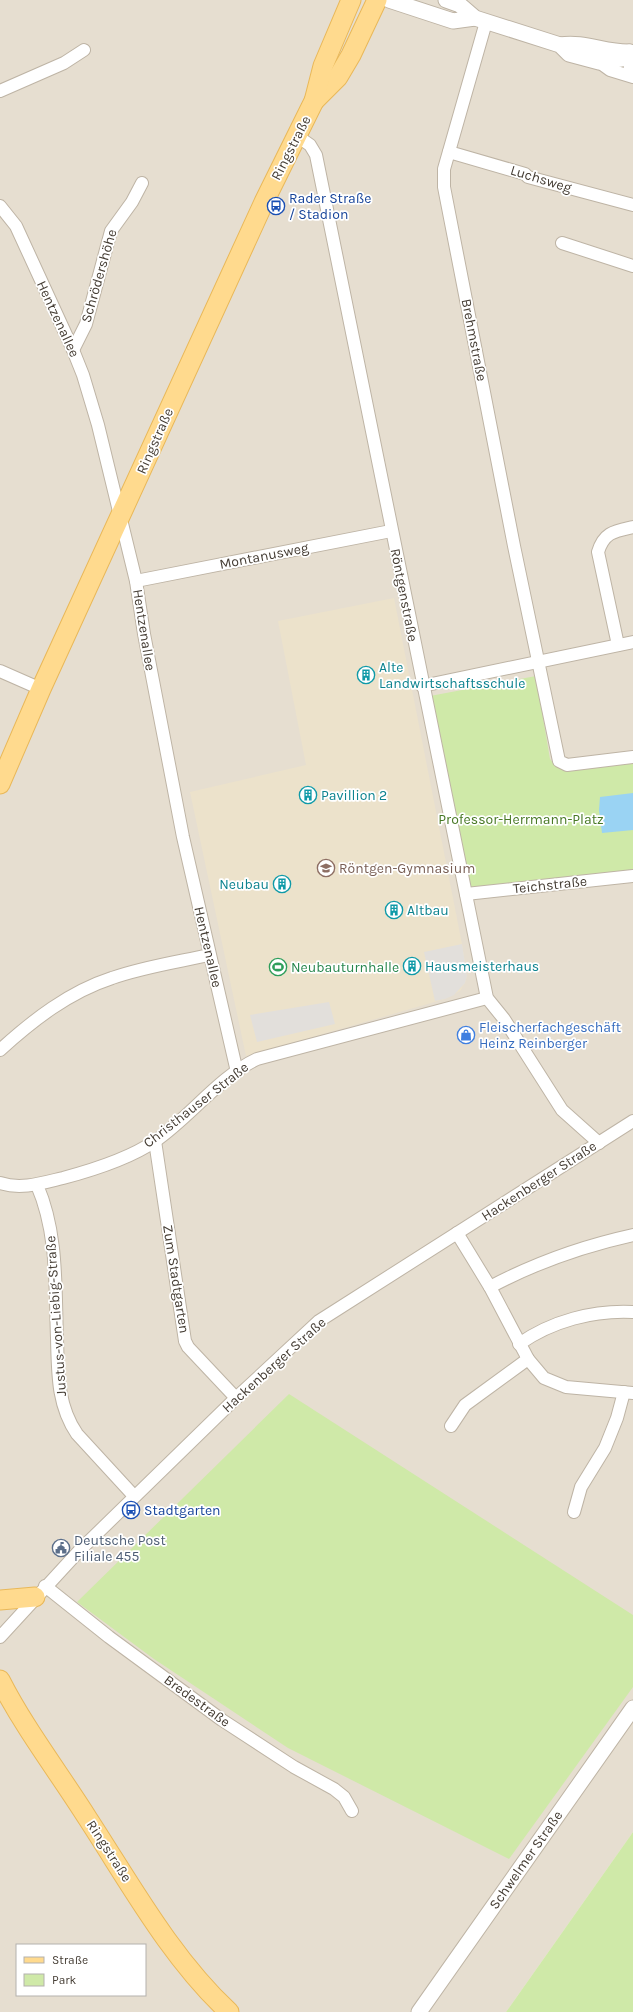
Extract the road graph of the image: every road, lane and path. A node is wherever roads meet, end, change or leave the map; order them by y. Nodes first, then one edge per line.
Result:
1 (351, 0) edge
2 (377, 0) edge
3 (389, 0) edge
4 (446, 0) edge
5 (480, 20) junction
6 (560, 45) junction
7 (84, 50) dead end
8 (631, 52) edge
9 (599, 62) junction
10 (633, 76) edge
11 (0, 91) edge
12 (314, 101) junction
13 (297, 136) junction
14 (449, 152) junction
15 (142, 183) dead end
16 (633, 205) edge
17 (0, 206) edge
18 (562, 243) dead end
19 (633, 266) edge
20 (73, 350) junction
21 (121, 518) junction
22 (633, 527) edge
23 (391, 531) junction
24 (136, 581) junction
25 (633, 642) edge
26 (618, 645) junction
27 (538, 661) junction
28 (0, 671) edge
29 (422, 686) junction
30 (41, 689) junction
31 (633, 757) edge
32 (0, 784) edge
33 (633, 876) edge
34 (466, 894) junction
35 (210, 955) junction
36 (487, 998) junction
37 (0, 1050) edge
38 (237, 1072) junction
39 (633, 1121) edge
40 (155, 1141) junction
41 (599, 1143) junction
42 (0, 1183) edge
43 (37, 1185) junction
44 (458, 1233) junction
45 (633, 1235) edge
46 (490, 1287) junction
47 (633, 1312) edge
48 (519, 1344) junction
49 (528, 1359) junction
50 (629, 1393) edge
51 (236, 1398) junction
52 (452, 1426) dead end
53 (134, 1496) junction
54 (574, 1512) dead end
55 (40, 1592) junction
56 (0, 1600) edge
57 (0, 1637) edge
58 (0, 1680) edge
59 (633, 1708) edge
60 (0, 1710) edge
61 (27, 1728) junction
62 (352, 1810) dead end
63 (229, 2012) edge
64 (419, 2012) edge

1 - 12 main road, Ringstraße
2 - 12 main road, Ringstraße
3 - 5 street
4 - 5 street
5 - 6 street
5 - 14 street, Brehmstraße
6 - 8 street
6 - 9 street
7 - 11 street
8 - 9 street
8 - 10 street
9 - 10 street
12 - 13 main road, Ringstraße
13 - 21 main road, Ringstraße
13 - 23 street, Röntgenstraße
14 - 16 street, Luchsweg
14 - 27 street, Brehmstraße
15 - 20 street, Schrödershöhe
17 - 20 street, Hentzenallee
18 - 19 street
20 - 21 street, Hentzenallee
21 - 24 street, Hentzenallee
21 - 30 main road, Ringstraße
22 - 26 street
23 - 24 street, Montanusweg
23 - 29 street, Röntgenstraße
24 - 35 street, Hentzenallee
25 - 26 street
26 - 27 street
27 - 29 street
27 - 31 street, Brehmstraße
28 - 30 street
29 - 34 street, Röntgenstraße
30 - 32 main road, Ringstraße
33 - 34 street, Teichstraße
34 - 36 street, Röntgenstraße
35 - 37 street
35 - 38 street, Hentzenallee
36 - 38 street, Christhauser Straße
36 - 41 street, Röntgenstraße
38 - 40 street, Christhauser Straße
39 - 41 street, Hackenberger Straße
40 - 43 street, Christhauser Straße
40 - 51 street, Zum Stadtgarten
41 - 44 street, Hackenberger Straße
42 - 43 street, Christhauser Straße
43 - 53 street, Justus-von-Liebig-Straße
44 - 46 street
44 - 51 street, Hackenberger Straße
45 - 46 street
46 - 48 street
47 - 48 street
48 - 49 street
49 - 50 street
49 - 52 street
50 - 54 street
51 - 53 street, Hackenberger Straße
53 - 55 street, Hackenberger Straße
55 - 56 main road
55 - 57 street, Hackenberger Straße
55 - 62 street, Bredestraße
58 - 61 main road, Ringstraße
59 - 64 street, Schwelmer Straße
60 - 61 main road
61 - 63 main road, Ringstraße

